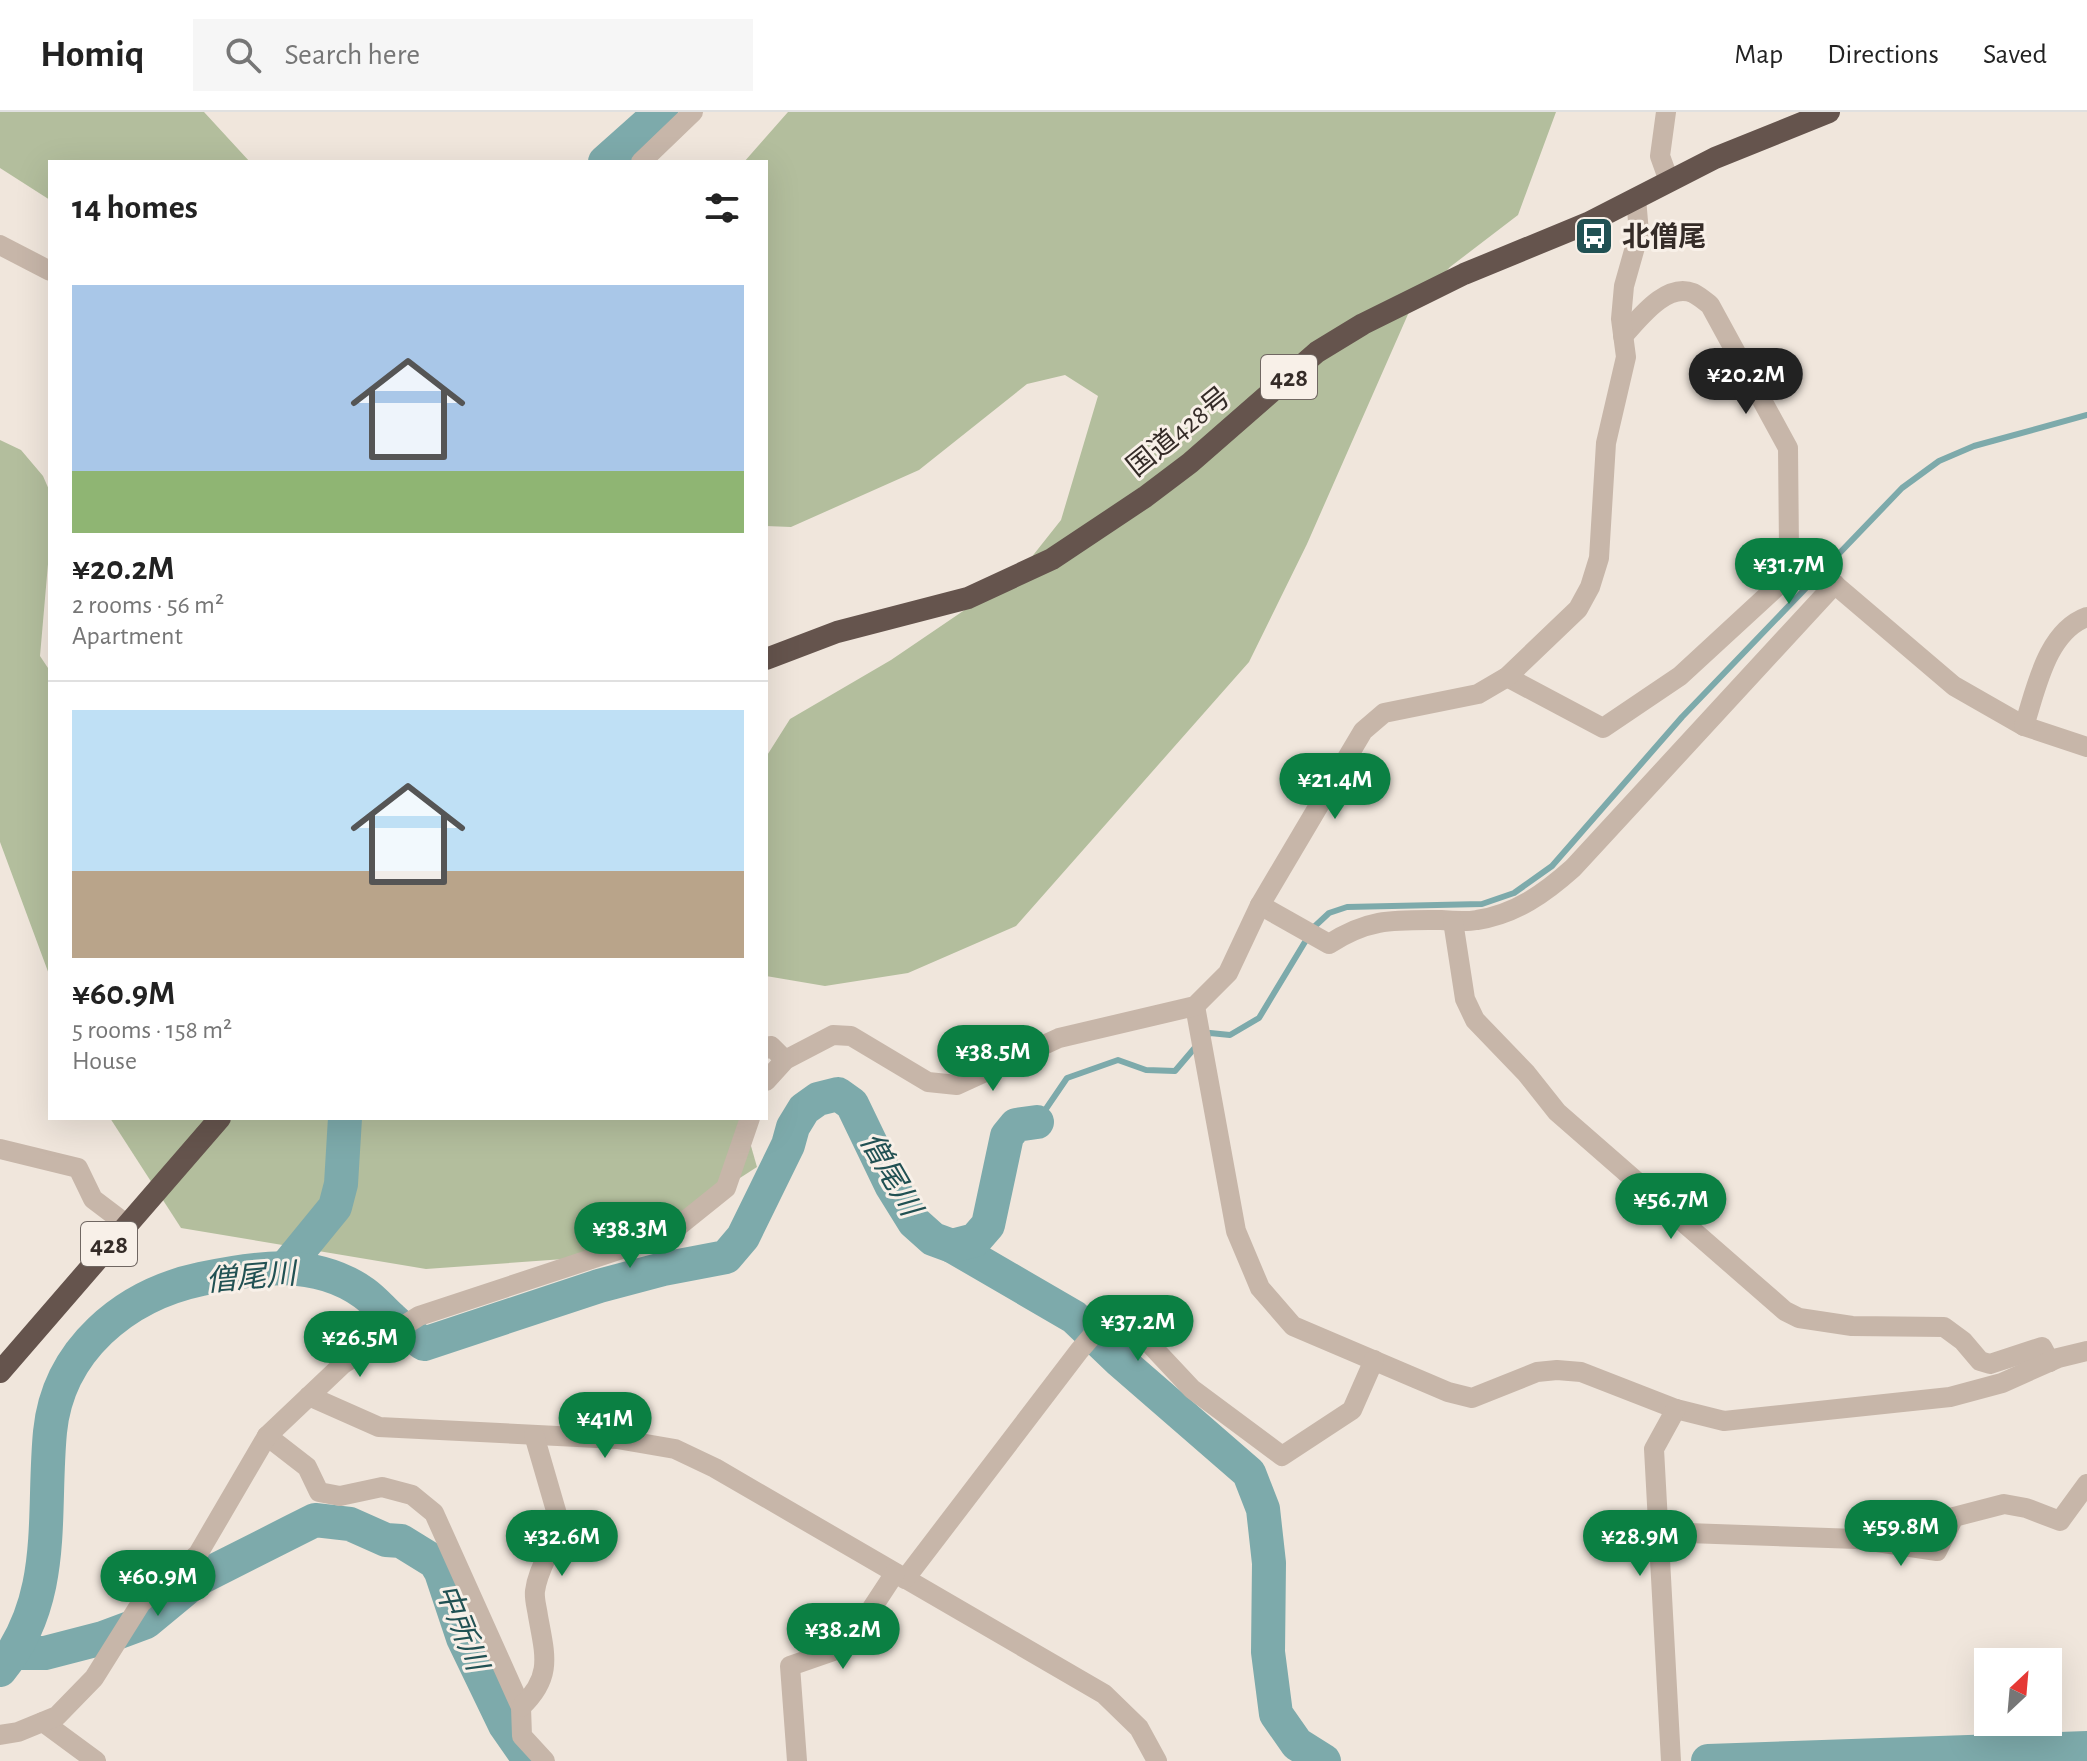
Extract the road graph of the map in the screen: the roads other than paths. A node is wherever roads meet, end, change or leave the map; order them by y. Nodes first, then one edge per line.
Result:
1 (693, 112) edge
2 (1666, 112) edge
3 (1829, 112) edge
4 (643, 160) edge
5 (1669, 181) junction
6 (1636, 198) junction
7 (0, 245) edge
8 (48, 270) edge
9 (1623, 336) junction
10 (1806, 560) junction
11 (1835, 584) junction
12 (2087, 617) edge
13 (768, 658) edge
14 (1507, 677) junction
15 (2024, 726) junction
16 (2087, 747) edge
17 (1260, 905) junction
18 (1453, 921) junction
19 (1195, 1006) junction
20 (768, 1048) edge
21 (785, 1060) junction
22 (768, 1079) edge
23 (218, 1120) edge
24 (749, 1120) edge
25 (0, 1149) edge
26 (126, 1224) junction
27 (2087, 1351) edge
28 (1374, 1360) junction
29 (2050, 1362) junction
30 (0, 1372) edge
31 (309, 1396) junction
32 (1676, 1409) junction
33 (534, 1435) junction
34 (267, 1436) junction
35 (2087, 1484) edge
36 (1659, 1532) junction
37 (900, 1576) junction
38 (521, 1707) junction
39 (43, 1722) junction
40 (0, 1735) edge
41 (96, 1761) edge
42 (545, 1761) edge
43 (797, 1761) edge
44 (1157, 1761) edge
45 (1671, 1761) edge

1 - 4 street
2 - 5 street
3 - 5 highway, 国道428号 / 428
5 - 6 highway, 国道428号 / 428
6 - 9 street
6 - 13 highway, 国道428号 / 428
7 - 8 street
9 - 10 street
9 - 14 street
10 - 11 street
10 - 14 street
11 - 15 street
11 - 18 street
12 - 15 street
14 - 17 street
15 - 16 street
17 - 18 street
17 - 19 street
18 - 29 street
19 - 21 street
19 - 28 street
20 - 21 street
21 - 22 street
23 - 26 highway, 428
24 - 31 street
25 - 26 street
26 - 30 highway, 428
27 - 29 street
28 - 32 street
28 - 37 street
29 - 32 street
31 - 33 street
31 - 34 street
32 - 36 street
33 - 37 street
33 - 38 street
34 - 38 street
34 - 39 street
35 - 36 street
36 - 45 street
37 - 43 street
37 - 44 street
38 - 42 street
39 - 40 street
39 - 41 street

